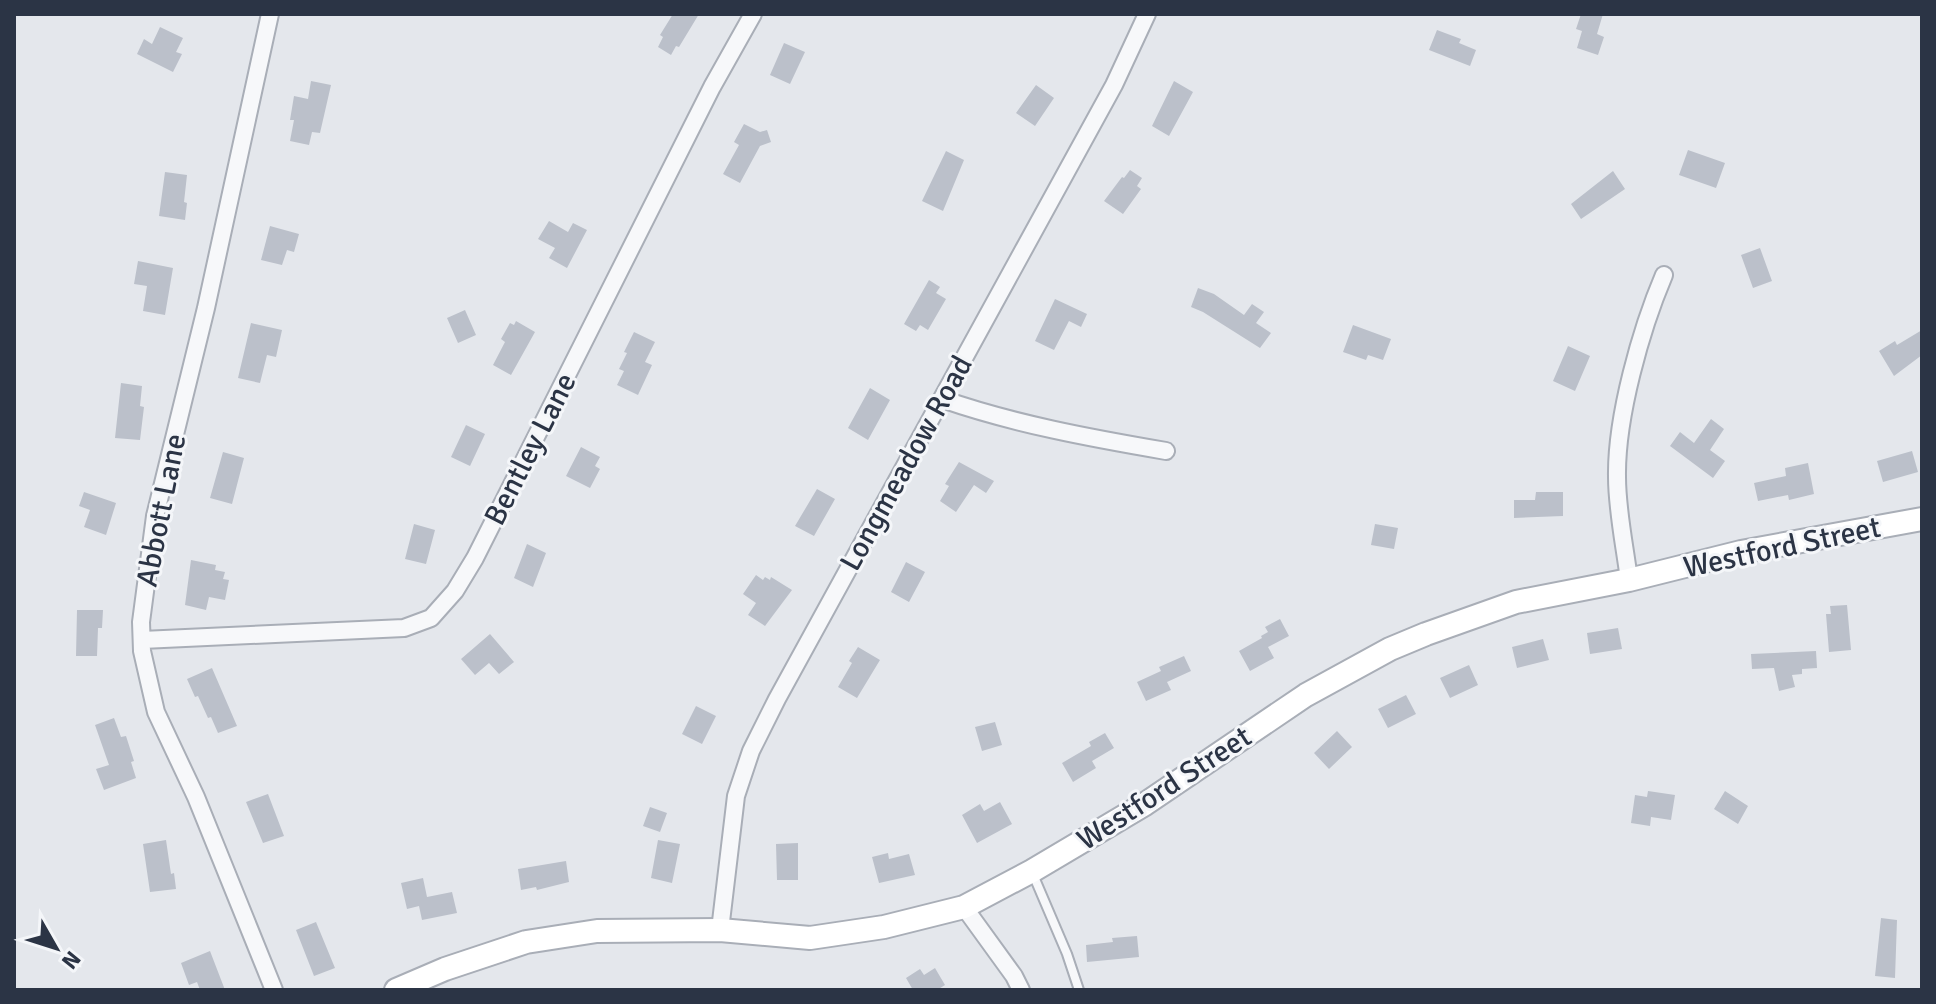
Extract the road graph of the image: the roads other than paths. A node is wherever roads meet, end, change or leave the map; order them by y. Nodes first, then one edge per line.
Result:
1 (270, 14) edge
2 (753, 14) edge
3 (1147, 14) edge
4 (1664, 275) dead end
5 (942, 399) junction
6 (1166, 451) dead end
7 (1922, 519) edge
8 (1629, 580) junction
9 (142, 640) junction
10 (1032, 871) junction
11 (964, 907) junction
12 (720, 930) junction
13 (274, 990) edge
14 (396, 990) edge
15 (1021, 990) edge
16 (1079, 990) edge

1 - 9 street, Abbott Lane
2 - 9 street, Bentley Lane
3 - 5 street, Longmeadow Road
4 - 8 street
5 - 6 street
5 - 12 street, Longmeadow Road
7 - 8 main road, Westford Street
8 - 10 main road, Westford Street
9 - 13 street, Abbott Lane
10 - 11 main road, Westford Street
10 - 16 lane
11 - 12 main road, Westford Street
11 - 15 street
12 - 14 main road, Westford Street

